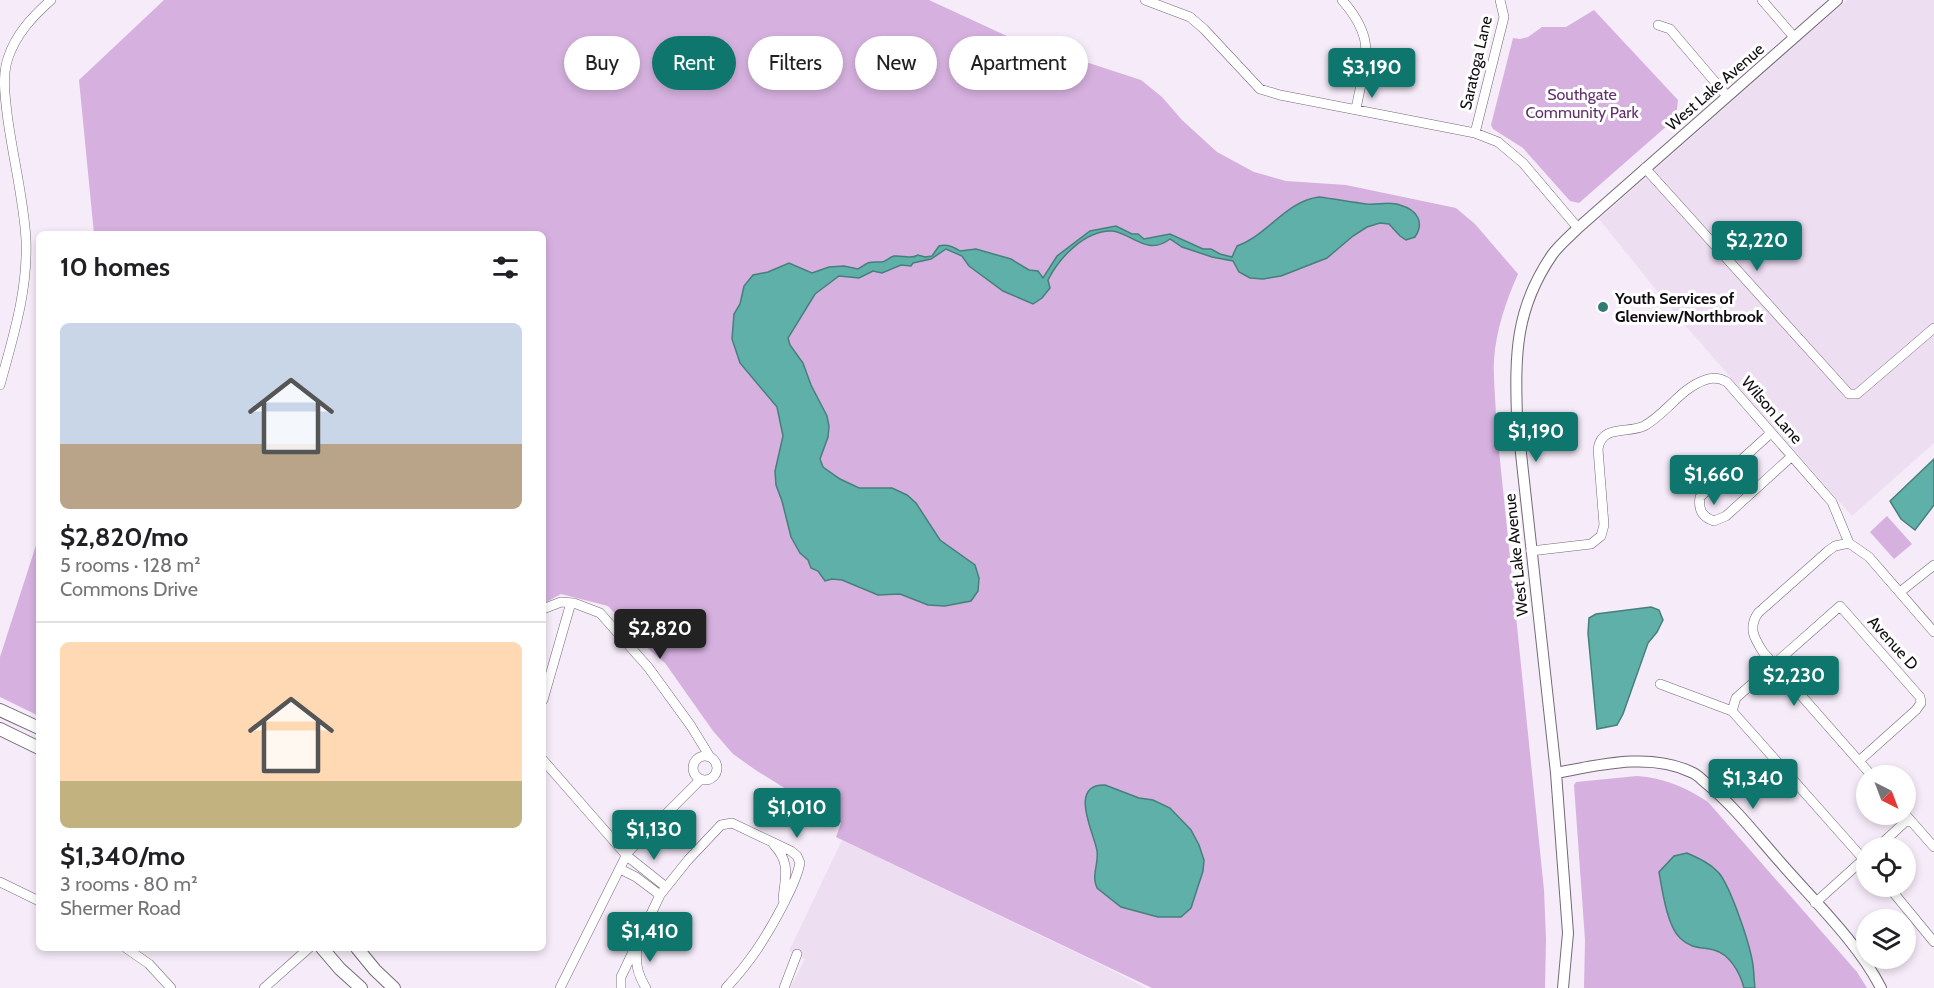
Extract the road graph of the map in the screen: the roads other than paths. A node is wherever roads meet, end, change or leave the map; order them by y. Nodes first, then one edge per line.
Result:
1 (51, 0) edge
2 (1145, 0) edge
3 (1342, 0) edge
4 (1500, 0) edge
5 (1762, 0) edge
6 (1837, 0) edge
7 (1658, 25) dead end
8 (1794, 37) junction
9 (1727, 96) junction
10 (1356, 109) junction
11 (1475, 133) junction
12 (1645, 168) junction
13 (1578, 228) junction
14 (1934, 328) edge
15 (0, 384) edge
16 (1771, 433) junction
17 (1792, 456) junction
18 (1849, 543) junction
19 (1531, 551) junction
20 (1934, 565) edge
21 (1900, 592) junction
22 (574, 603) junction
23 (546, 608) edge
24 (1934, 632) edge
25 (1774, 664) junction
26 (1660, 684) dead end
27 (546, 690) edge
28 (0, 710) edge
29 (1731, 711) junction
30 (36, 727) edge
31 (0, 729) edge
32 (36, 747) edge
33 (710, 757) junction
34 (1859, 761) junction
35 (546, 763) edge
36 (1862, 765) edge
37 (1556, 773) junction
38 (700, 780) junction
39 (1902, 825) edge
40 (1915, 825) edge
41 (1888, 837) edge
42 (770, 841) junction
43 (1934, 847) edge
44 (1856, 849) edge
45 (627, 856) junction
46 (1856, 867) edge
47 (620, 868) junction
48 (0, 882) edge
49 (663, 891) junction
50 (1897, 897) edge
51 (36, 900) edge
52 (1815, 903) junction
53 (783, 904) junction
54 (1934, 942) edge
55 (638, 943) junction
56 (130, 951) edge
57 (306, 951) edge
58 (324, 951) edge
59 (359, 951) edge
60 (796, 954) dead end
61 (578, 956) junction
62 (171, 988) edge
63 (264, 988) edge
64 (361, 988) edge
65 (394, 988) edge
66 (560, 988) edge
67 (565, 988) edge
68 (621, 988) edge
69 (646, 988) edge
70 (726, 988) edge
71 (784, 988) edge
72 (1563, 988) edge
73 (1881, 988) edge

1 - 15 street
2 - 10 street
3 - 10 street
4 - 11 street, Saratoga Lane
5 - 8 street
6 - 8 street, West Lake Avenue
7 - 9 street
8 - 9 street, West Lake Avenue
9 - 12 street, West Lake Avenue
10 - 11 street
11 - 13 street
12 - 13 street, West Lake Avenue
12 - 14 street
13 - 19 street, West Lake Avenue
16 - 17 street, Wilson Lane
16 - 17 street
16 - 19 street, Wilson Lane
17 - 18 street, Wilson Lane
18 - 21 street
18 - 25 street
19 - 37 street, West Lake Avenue
20 - 21 street
21 - 24 street
22 - 23 street
22 - 27 street
22 - 33 street
25 - 29 street
25 - 34 street
25 - 34 street, Avenue D
26 - 29 street
28 - 30 main road
29 - 44 street
31 - 32 main road
33 - 38 street
33 - 38 street
34 - 36 street
35 - 45 street
37 - 52 street
37 - 72 street, West Lake Avenue
38 - 45 street
39 - 41 street
40 - 43 street
42 - 49 street
42 - 53 street
42 - 53 street
45 - 47 street
45 - 49 street
46 - 52 street
47 - 49 street
47 - 61 street
48 - 51 street
49 - 55 street
50 - 54 street
52 - 73 street
53 - 70 street
55 - 68 street
55 - 69 street
56 - 62 street
57 - 63 street
58 - 64 main road
59 - 65 main road
60 - 71 street
61 - 66 street
61 - 67 street

